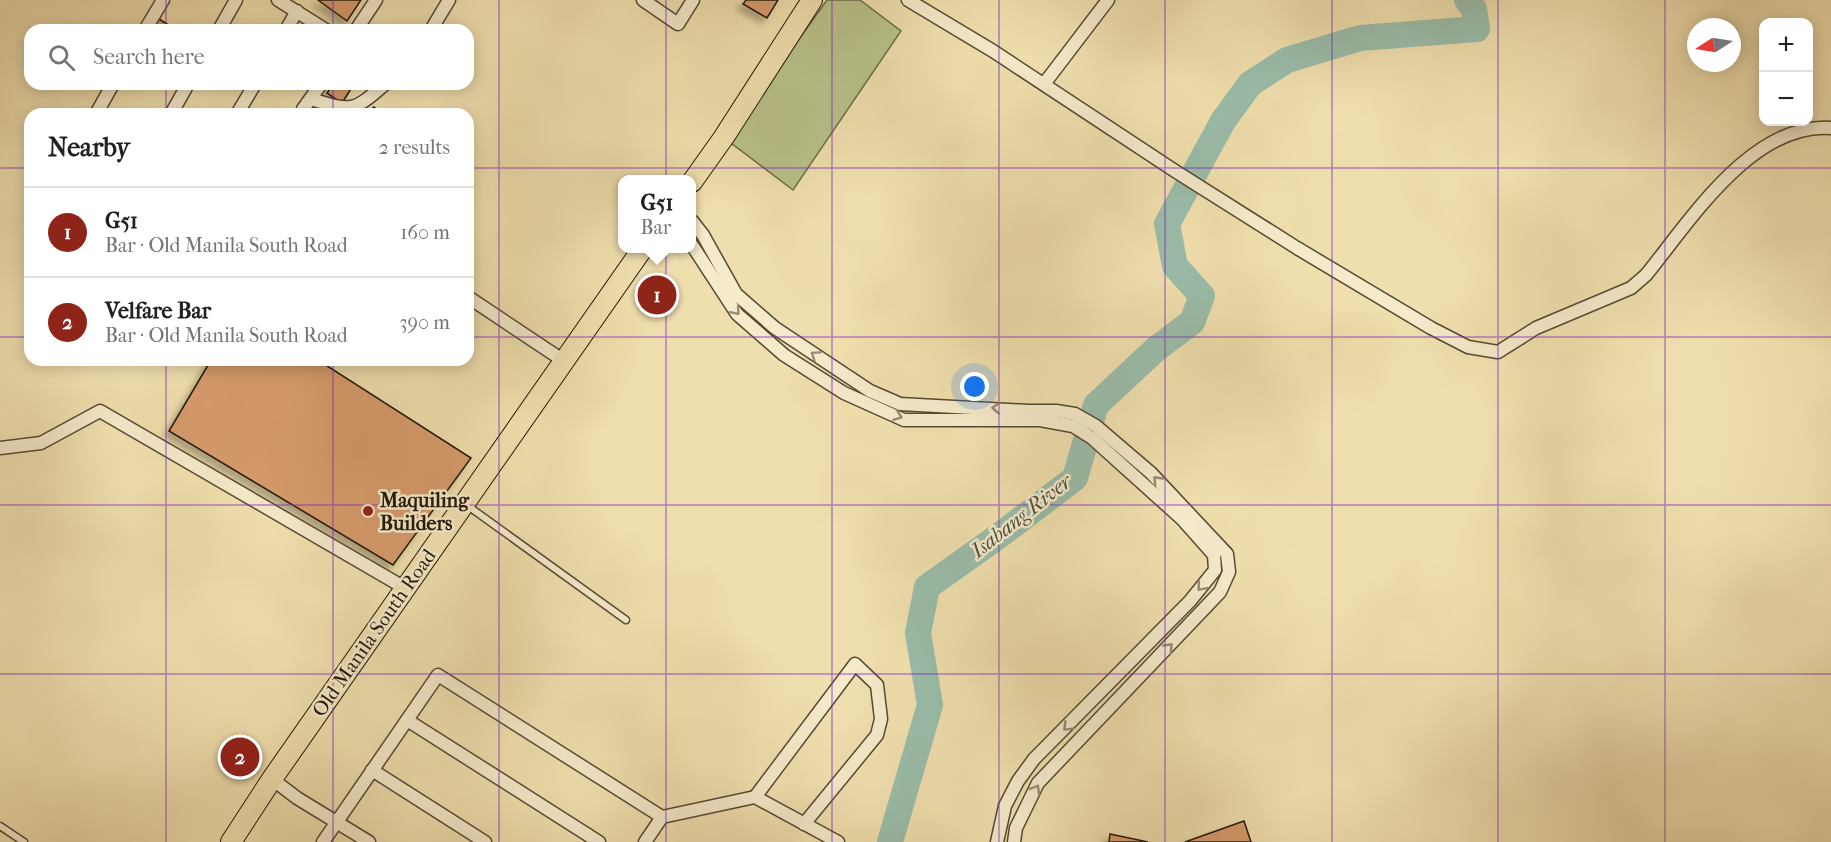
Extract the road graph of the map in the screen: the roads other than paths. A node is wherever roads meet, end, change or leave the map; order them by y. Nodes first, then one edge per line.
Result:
1 (163, 0) edge
2 (236, 0) edge
3 (278, 0) edge
4 (376, 0) edge
5 (449, 0) edge
6 (643, 0) edge
7 (693, 0) edge
8 (812, 0) edge
9 (908, 0) edge
10 (1108, 0) edge
11 (297, 11) junction
12 (149, 24) edge
13 (222, 24) edge
14 (289, 24) edge
15 (317, 24) edge
16 (360, 24) edge
17 (435, 24) edge
18 (1044, 84) junction
19 (110, 90) edge
20 (185, 90) edge
21 (251, 90) edge
22 (317, 90) edge
23 (379, 90) edge
24 (311, 99) junction
25 (99, 108) edge
26 (174, 108) edge
27 (241, 108) edge
28 (304, 108) edge
29 (341, 108) edge
30 (353, 108) edge
31 (1831, 128) edge
32 (696, 176) edge
33 (696, 226) edge
34 (696, 251) edge
35 (640, 253) edge
36 (474, 301) edge
37 (564, 361) junction
38 (1074, 420) junction
39 (1094, 432) junction
40 (0, 448) edge
41 (465, 504) junction
42 (405, 588) junction
43 (626, 620) dead end
44 (1111, 682) junction
45 (1122, 696) junction
46 (407, 720) junction
47 (372, 770) junction
48 (272, 779) junction
49 (755, 797) junction
50 (662, 817) junction
51 (336, 822) junction
52 (804, 824) junction
53 (0, 826) edge
54 (24, 842) edge
55 (231, 842) edge
56 (322, 842) edge
57 (369, 842) edge
58 (485, 842) edge
59 (598, 842) edge
60 (645, 842) edge
61 (838, 842) edge
62 (997, 842) edge
63 (1014, 842) edge

1 - 12 street
2 - 13 street
3 - 11 street
4 - 16 street
5 - 17 street
6 - 7 street
8 - 32 main road
9 - 18 street
10 - 18 street
11 - 14 street
11 - 15 street
18 - 31 street
19 - 25 street
20 - 26 street
21 - 27 street
22 - 24 street
23 - 30 street
24 - 28 street
24 - 29 street
38 -> 33 street
34 -> 38 street
35 - 37 main road, Old Manila South Road
36 - 37 street
37 - 41 main road, Old Manila South Road
38 - 39 street
39 -> 44 street
45 -> 39 street
40 - 42 street
41 - 42 main road, Old Manila South Road
41 - 43 lane
42 - 48 main road, Old Manila South Road
44 - 45 street
44 -> 62 street
63 -> 45 street
46 - 47 street
46 - 50 street
46 - 59 street
47 - 51 street
47 - 58 street
48 - 51 street
48 - 55 main road, Old Manila South Road
49 - 50 street
49 - 52 street
49 - 52 street
50 - 60 street
51 - 56 street
51 - 57 street
52 - 61 street
53 - 54 lane

